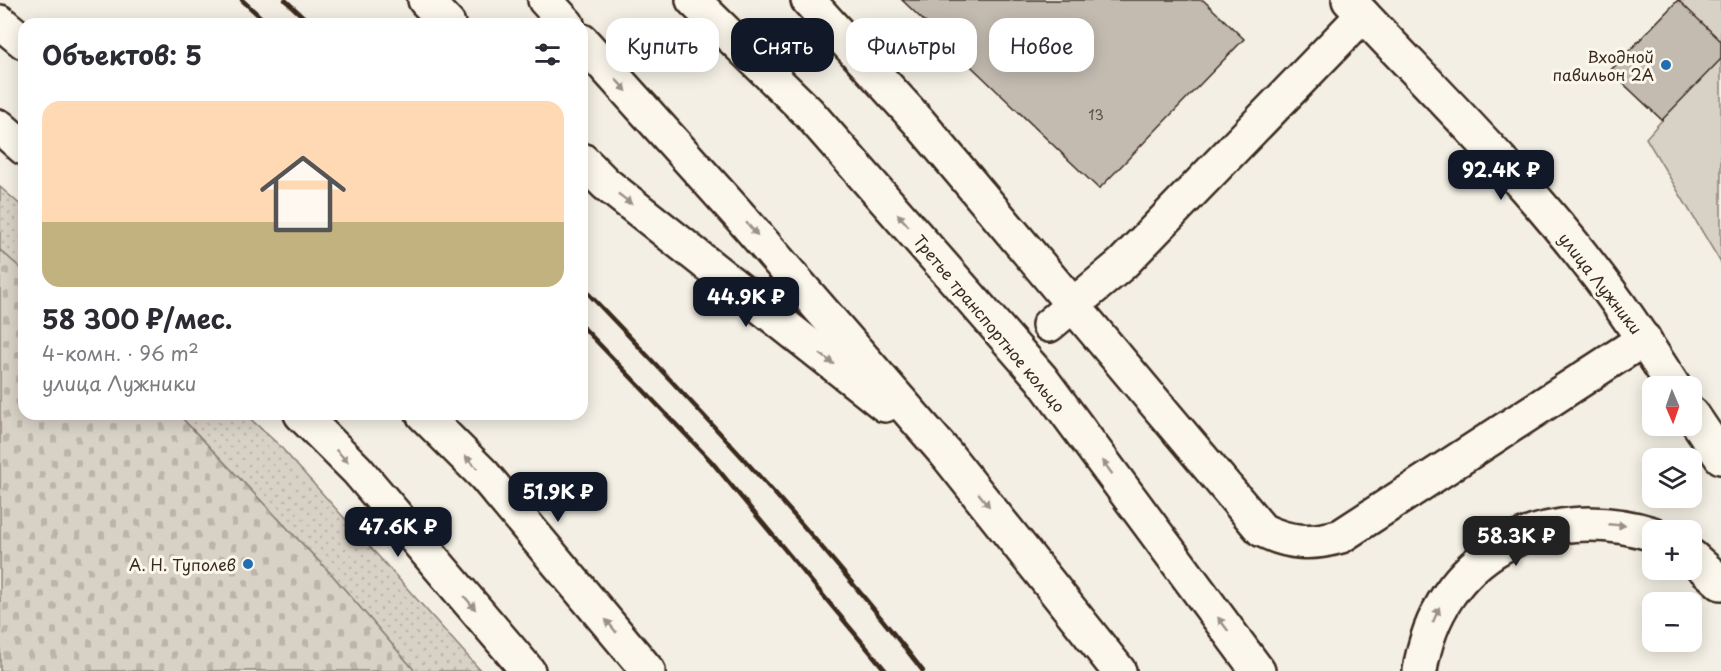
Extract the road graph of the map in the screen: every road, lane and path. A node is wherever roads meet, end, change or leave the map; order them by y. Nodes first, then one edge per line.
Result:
1 (425, 0) edge
2 (545, 0) edge
3 (693, 0) edge
4 (808, 0) edge
5 (1356, 8) edge
6 (442, 18) edge
7 (562, 18) edge
8 (0, 22) edge
9 (18, 37) edge
10 (588, 48) edge
11 (0, 127) edge
12 (18, 143) edge
13 (588, 166) edge
14 (1060, 316) junction
15 (1644, 339) junction
16 (1667, 376) edge
17 (307, 420) edge
18 (429, 420) edge
19 (1702, 429) edge
20 (947, 455) junction
21 (1721, 457) edge
22 (1642, 530) edge
23 (1702, 566) edge
24 (1721, 583) edge
25 (528, 671) edge
26 (648, 671) edge
27 (1119, 671) edge
28 (1258, 671) edge
29 (1420, 671) edge

1 - 6 main road
2 - 7 main road
28 -> 3 main road, Третье транспортное кольцо
4 - 14 main road
5 - 14 main road
5 - 15 main road, улица Лужники
8 - 9 main road
10 -> 20 main road
11 - 12 main road
13 -> 20 main road
14 - 15 main road
15 - 16 main road, улица Лужники
17 -> 25 main road
26 -> 18 main road
19 - 21 main road
20 -> 27 main road
29 -> 22 main road
23 - 24 main road

